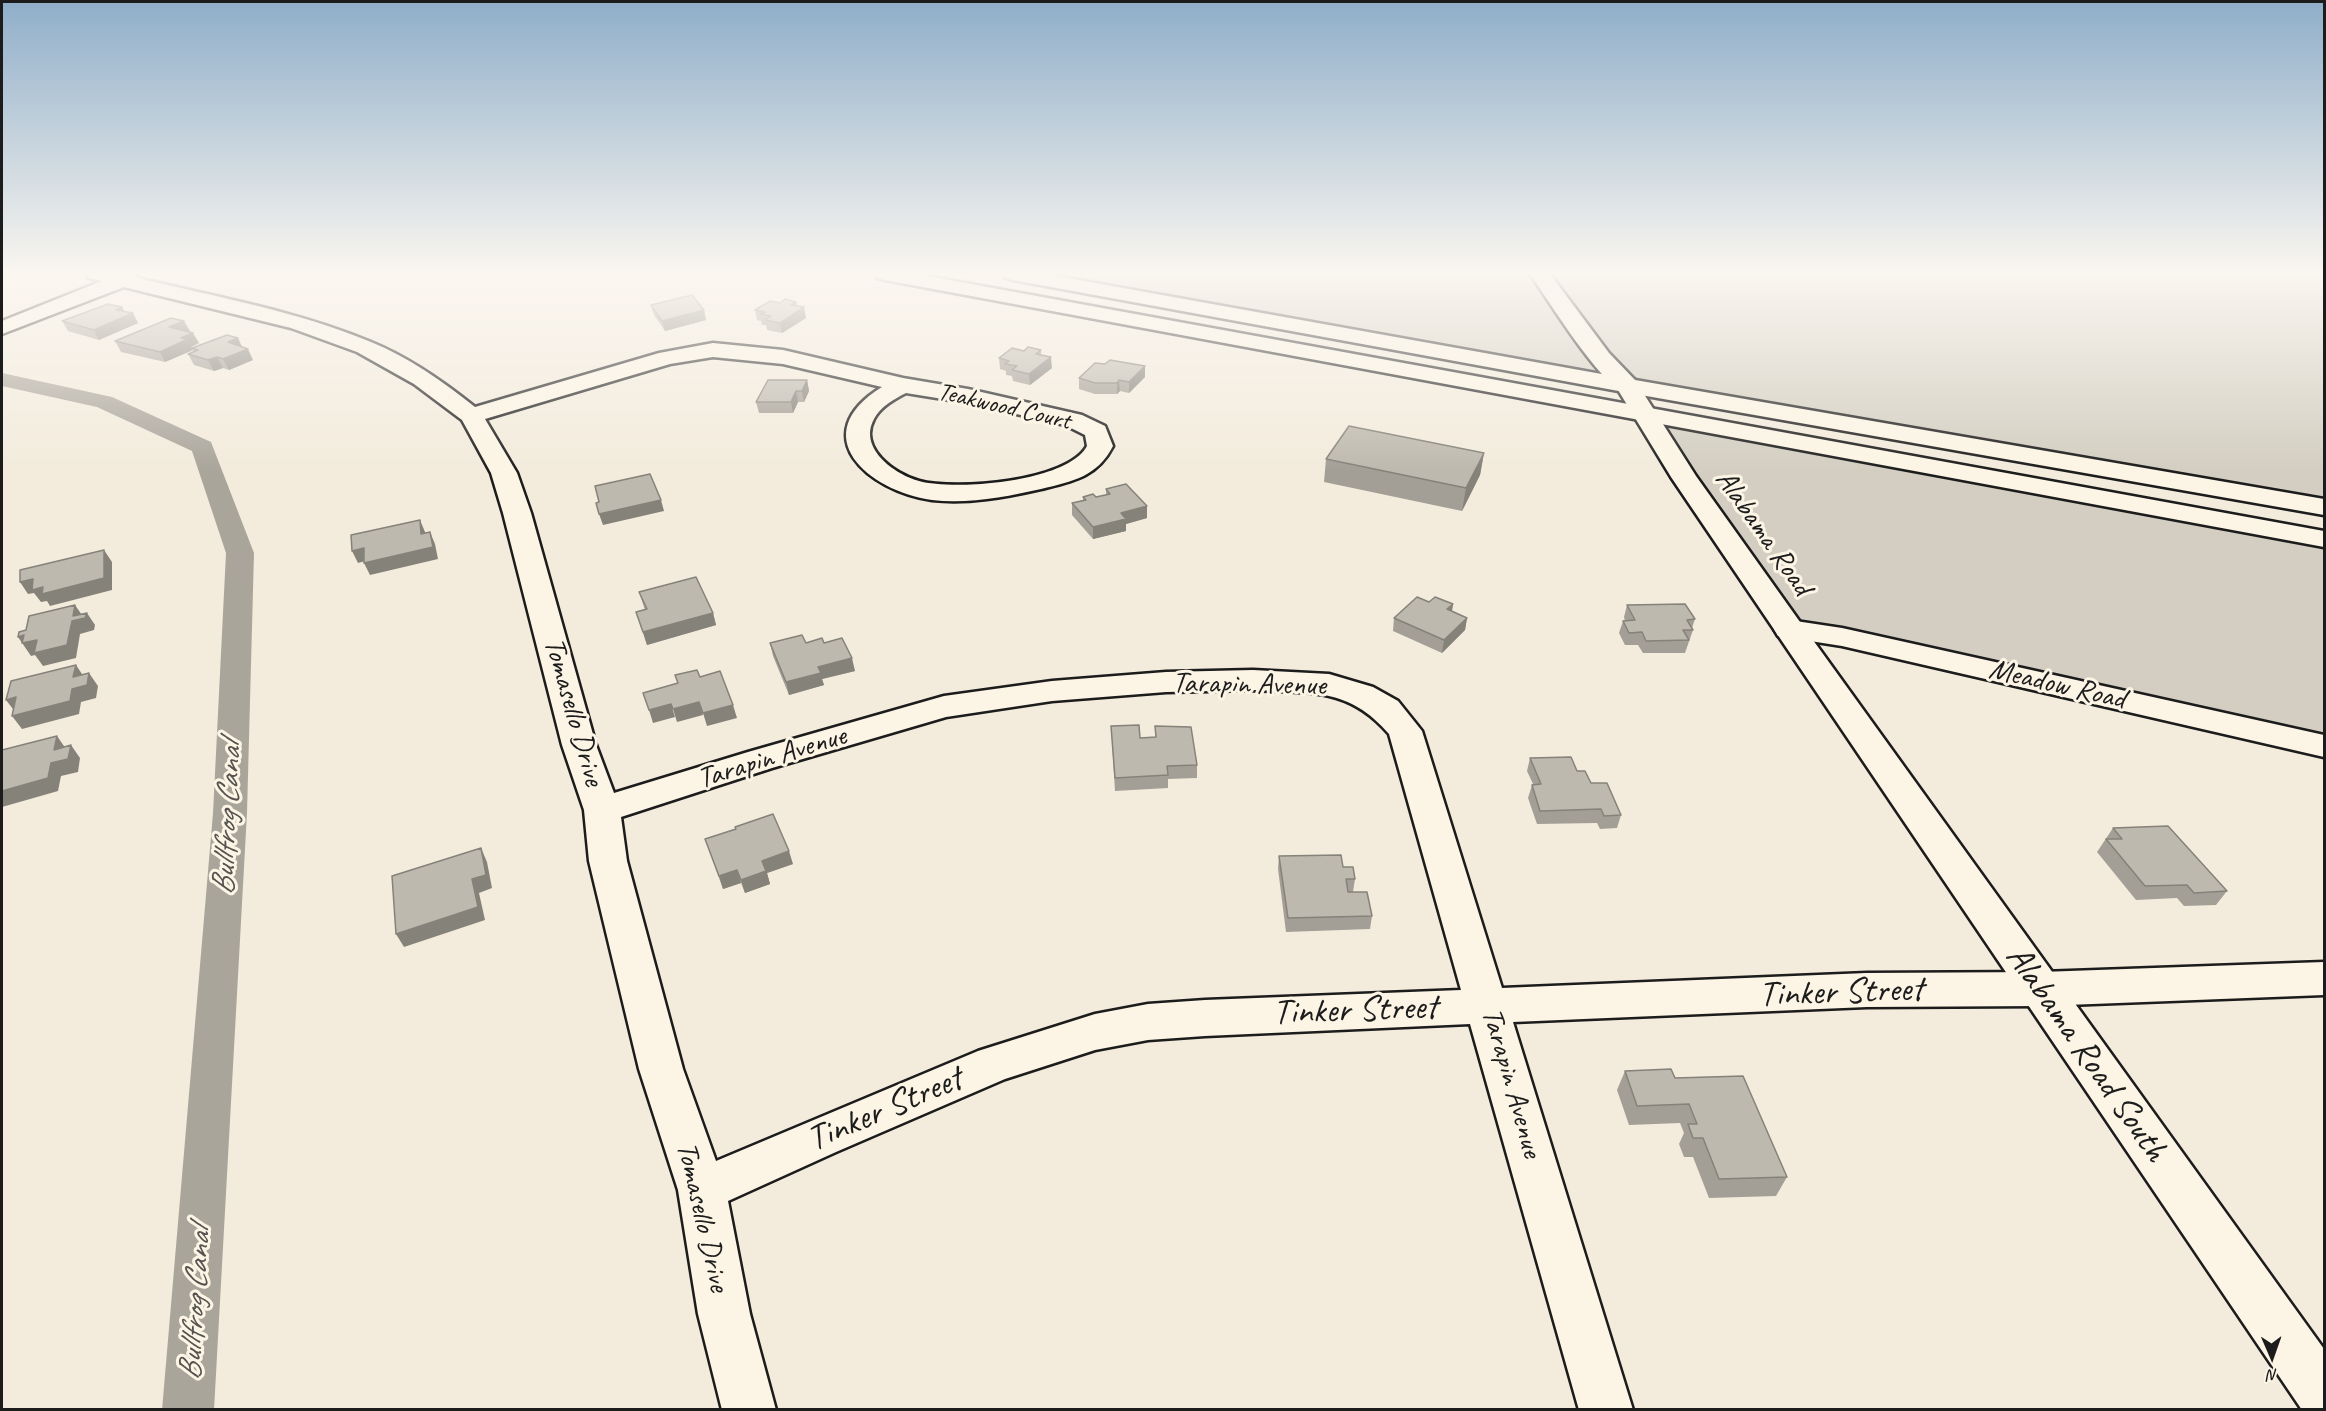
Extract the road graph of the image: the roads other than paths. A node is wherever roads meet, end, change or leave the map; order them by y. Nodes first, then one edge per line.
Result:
1 (345, 340) edge
2 (1242, 340) edge
3 (1377, 340) edge
4 (1588, 340) edge
5 (903, 385) junction
6 (1627, 385) junction
7 (1645, 414) junction
8 (471, 416) junction
9 (2325, 507) edge
10 (2325, 539) edge
11 (1789, 629) junction
12 (1849, 715) joint
13 (2325, 746) edge
14 (602, 810) junction
15 (2325, 979) edge
16 (2041, 989) junction
17 (1488, 1005) junction
18 (702, 1190) junction
19 (2325, 1394) edge
20 (748, 1410) edge
21 (1606, 1410) edge

1 - 8 main road, Tomasello Drive
2 - 7 main road
3 - 6 main road
4 - 6 main road
5 - 5 main road, Teakwood Court
5 - 8 main road
6 - 7 main road, Alabama Road
6 - 9 main road
7 - 10 main road
7 - 11 main road, Alabama Road
8 - 14 main road, Tomasello Drive
11 - 12 main road, Alabama Road
11 - 13 main road, Meadow Road
12 - 16 main road, Alabama Road South
14 - 17 main road, Tarapin Avenue
14 - 18 main road, Tomasello Drive
15 - 16 main road, Tinker Street
16 - 17 main road, Tinker Street
16 - 19 main road, Alabama Road South
17 - 18 main road, Tinker Street
17 - 21 main road, Tarapin Avenue
18 - 20 main road, Tomasello Drive

